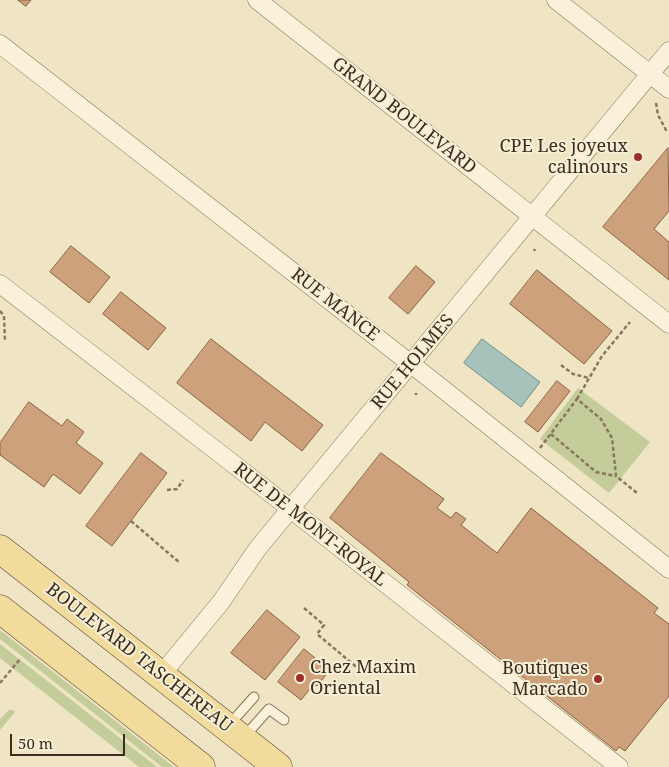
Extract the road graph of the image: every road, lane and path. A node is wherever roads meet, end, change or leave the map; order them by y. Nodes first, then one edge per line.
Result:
1 (256, 0) edge
2 (556, 0) edge
3 (0, 44) edge
4 (669, 51) edge
5 (650, 74) junction
6 (669, 89) edge
7 (656, 102) dead end
8 (667, 132) dead end
9 (533, 217) junction
10 (0, 284) edge
11 (0, 311) edge
12 (630, 322) dead end
13 (669, 324) edge
14 (5, 341) dead end
15 (411, 364) junction
16 (561, 365) dead end
17 (589, 378) junction
18 (577, 400) junction
19 (551, 434) junction
20 (540, 449) dead end
21 (616, 476) junction
22 (183, 480) dead end
23 (167, 490) dead end
24 (637, 493) dead end
25 (290, 509) junction
26 (131, 521) dead end
27 (0, 549) edge
28 (180, 563) dead end
29 (669, 569) edge
30 (304, 608) dead end
31 (0, 609) edge
32 (21, 658) dead end
33 (360, 670) dead end
34 (161, 675) junction
35 (0, 683) edge
36 (254, 697) dead end
37 (284, 720) dead end
38 (235, 733) junction
39 (201, 767) edge
40 (278, 767) edge
41 (620, 767) edge

1 - 9 street, GRAND BOULEVARD
2 - 5 street
3 - 15 street, RUE MANCE
4 - 5 street, RUE HOLMES
5 - 6 street
5 - 9 street, RUE HOLMES
7 - 8 path
9 - 13 street, GRAND BOULEVARD
9 - 15 street, RUE HOLMES
10 - 25 street, RUE DE MONT-ROYAL
11 - 14 path
12 - 17 path
15 - 25 street, RUE HOLMES
15 - 29 street, RUE MANCE
16 - 17 path
17 - 18 path
18 - 19 path
18 - 21 path
19 - 20 path
19 - 21 path
21 - 24 path
22 - 23 path
25 - 34 street, RUE HOLMES
25 - 41 street, RUE DE MONT-ROYAL
26 - 28 path
27 - 34 main road, BOULEVARD TASCHEREAU
30 - 33 path
31 - 39 main road
32 - 35 path
34 - 38 main road, BOULEVARD TASCHEREAU
36 - 38 lane
37 - 38 lane
38 - 40 main road, BOULEVARD TASCHEREAU

